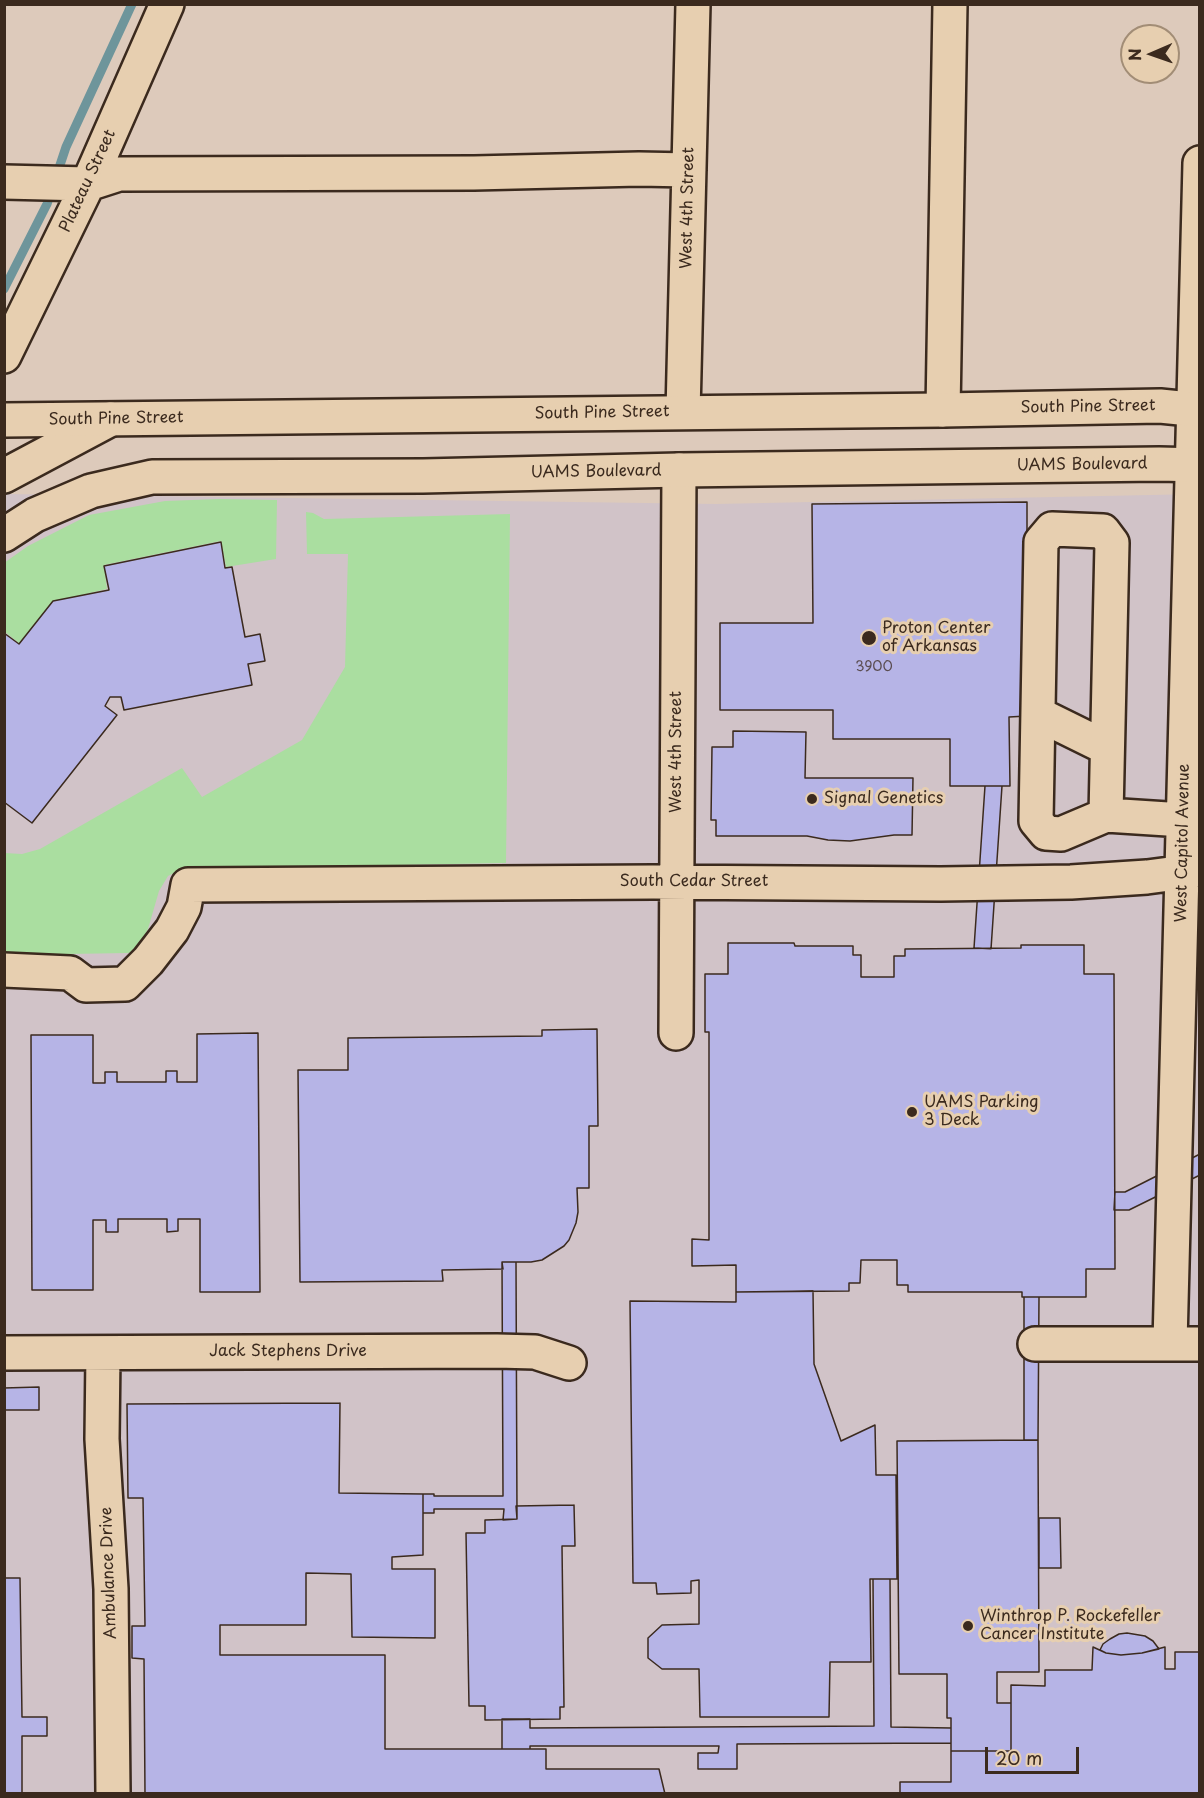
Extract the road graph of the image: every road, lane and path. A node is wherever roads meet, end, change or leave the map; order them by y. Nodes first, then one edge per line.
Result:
1 (167, 4) edge
2 (693, 4) edge
3 (950, 4) edge
4 (1200, 163) edge
5 (689, 170) junction
6 (4, 182) edge
7 (64, 184) junction
8 (4, 356) edge
9 (942, 410) junction
10 (1196, 410) edge
11 (683, 412) junction
12 (111, 419) junction
13 (4, 420) edge
14 (1196, 465) edge
15 (680, 471) junction
16 (4, 476) edge
17 (4, 535) edge
18 (1038, 714) junction
19 (1107, 748) junction
20 (1106, 815) junction
21 (1184, 820) junction
22 (1191, 871) edge
23 (677, 882) junction
24 (4, 970) edge
25 (676, 1033) dead end
26 (1185, 1343) edge
27 (1035, 1344) dead end
28 (4, 1353) edge
29 (103, 1353) junction
30 (569, 1363) dead end
31 (113, 1794) edge

1 - 7 street, Plateau Street
2 - 5 street, West 4th Street
3 - 9 street
4 - 10 street, West Capitol Avenue
5 - 7 street
5 - 11 street, West 4th Street
6 - 7 street
7 - 8 street, Plateau Street
9 - 10 street, South Pine Street
9 - 11 street, South Pine Street
10 - 14 street, West Capitol Avenue
11 - 12 street, South Pine Street
12 - 13 street, South Pine Street
12 - 16 street
14 - 15 street, UAMS Boulevard
14 - 21 street, West Capitol Avenue
15 - 17 street, UAMS Boulevard
15 - 23 street, West 4th Street
18 - 19 street
18 - 19 street
18 - 20 street
19 - 20 street
20 - 21 street
21 - 22 street, West Capitol Avenue
22 - 23 street, South Cedar Street
22 - 26 street, West Capitol Avenue
23 - 24 street, South Cedar Street
23 - 25 street, West 4th Street
26 - 27 street
28 - 29 street, Jack Stephens Drive
29 - 30 street, Jack Stephens Drive
29 - 31 street, Ambulance Drive

